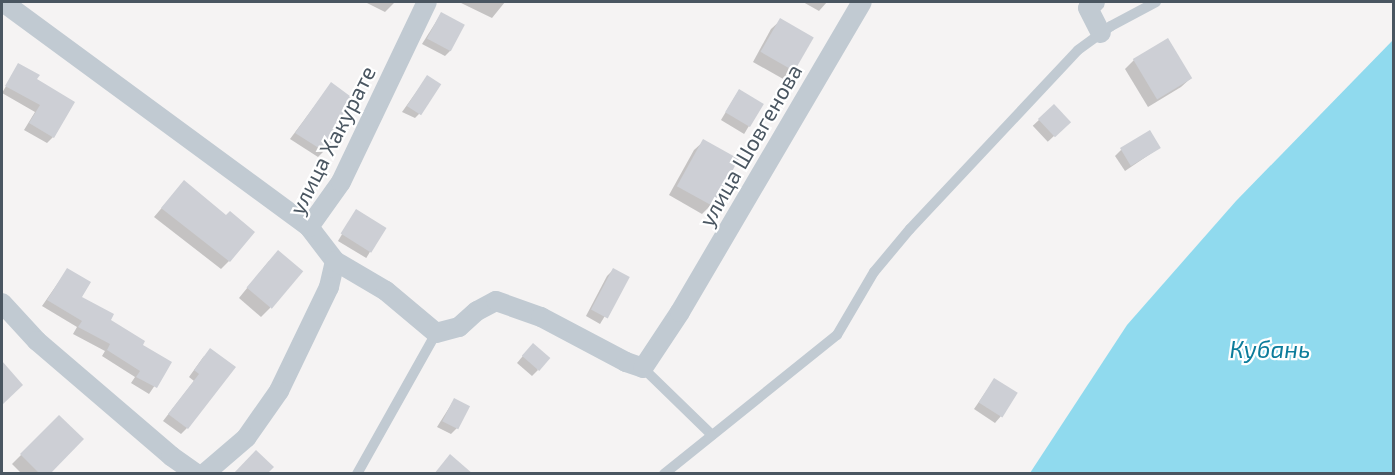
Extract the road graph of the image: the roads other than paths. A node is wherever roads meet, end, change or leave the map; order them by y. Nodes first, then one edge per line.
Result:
1 (3, 2) edge
2 (428, 2) edge
3 (862, 2) edge
4 (1095, 2) edge
5 (1156, 2) edge
6 (1101, 33) junction
7 (309, 227) junction
8 (335, 261) junction
9 (2, 303) edge
10 (436, 333) junction
11 (644, 368) junction
12 (712, 435) junction
13 (197, 474) edge
14 (204, 474) edge
15 (357, 474) edge
16 (664, 474) edge

1 - 7 street
2 - 7 street, улица Хакурате
3 - 11 street, улица Шовгенова
4 - 6 street
5 - 6 lane
6 - 12 lane
7 - 8 street, улица Хакурате
8 - 10 street
8 - 14 street
9 - 13 street
10 - 11 street
10 - 15 lane
11 - 12 lane
12 - 16 lane

